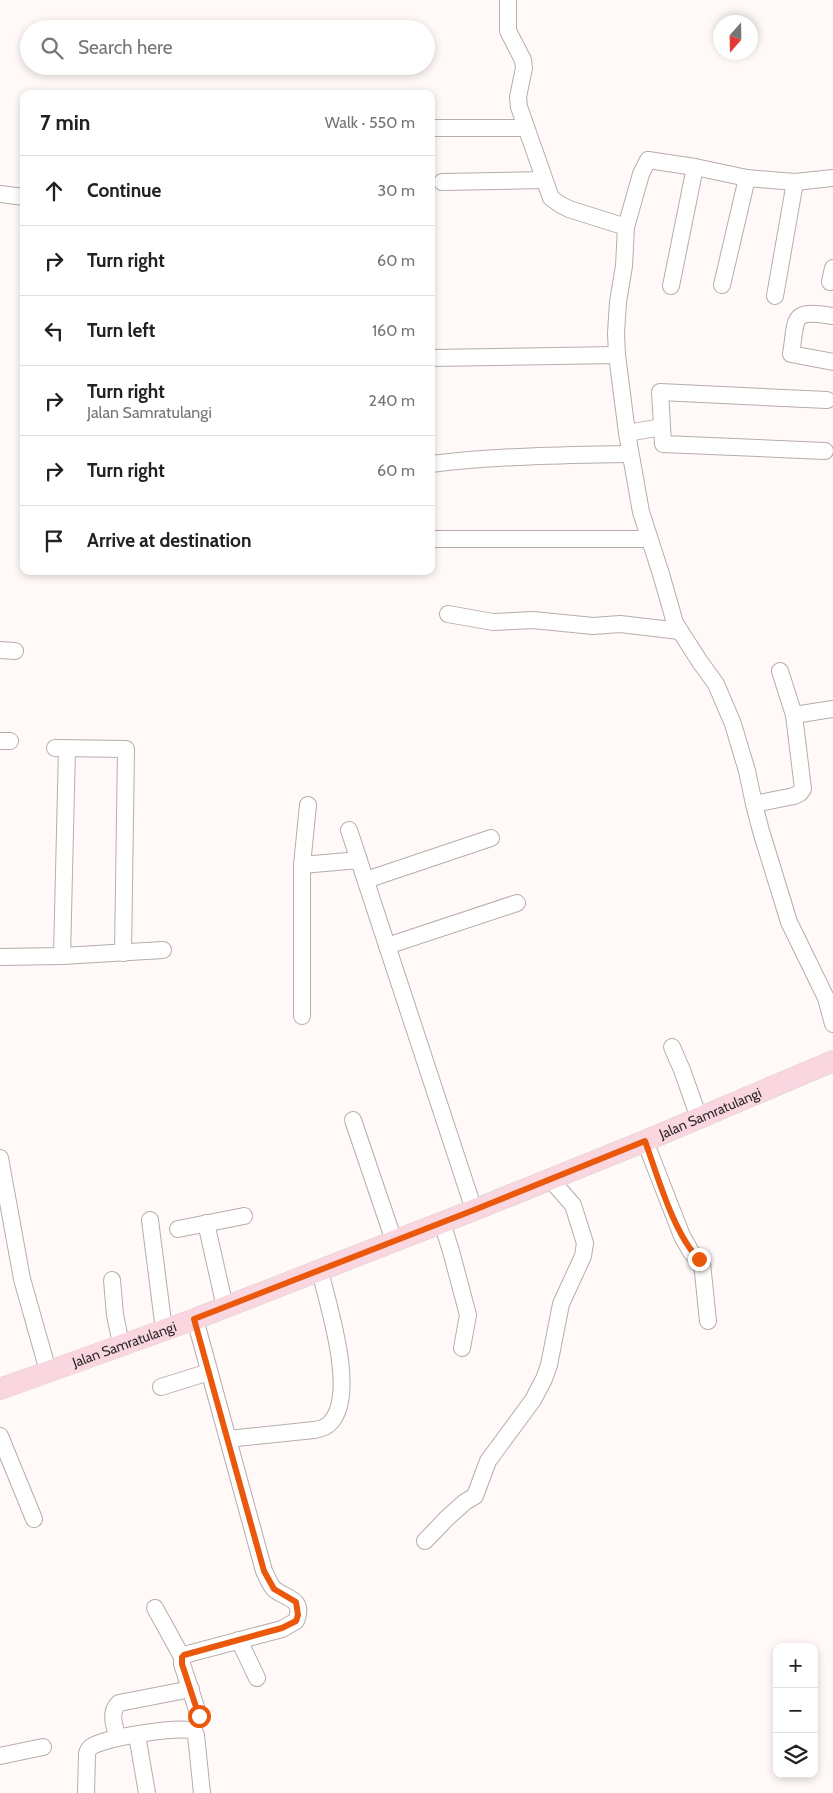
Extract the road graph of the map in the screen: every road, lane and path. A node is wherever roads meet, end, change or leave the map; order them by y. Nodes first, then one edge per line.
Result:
1 (508, 0) edge
2 (435, 128) edge
3 (526, 128) junction
4 (695, 167) junction
5 (747, 178) junction
6 (833, 178) edge
7 (544, 180) junction
8 (442, 182) dead end
9 (795, 182) junction
10 (0, 194) edge
11 (20, 196) edge
12 (626, 227) junction
13 (722, 285) dead end
14 (671, 286) dead end
15 (776, 296) dead end
16 (833, 316) edge
17 (616, 355) junction
18 (435, 358) edge
19 (833, 362) edge
20 (827, 400) dead end
21 (662, 427) junction
22 (627, 433) junction
23 (825, 451) dead end
24 (630, 454) junction
25 (435, 464) edge
26 (435, 539) edge
27 (649, 539) junction
28 (448, 614) dead end
29 (680, 631) junction
30 (780, 671) dead end
31 (833, 709) edge
32 (794, 715) junction
33 (754, 804) junction
34 (308, 805) dead end
35 (349, 830) dead end
36 (492, 838) dead end
37 (359, 860) junction
38 (302, 865) junction
39 (366, 880) junction
40 (517, 903) dead end
41 (387, 946) junction
42 (163, 950) dead end
43 (123, 953) junction
44 (62, 956) junction
45 (0, 957) edge
46 (302, 1016) dead end
47 (833, 1024) edge
48 (672, 1047) dead end
49 (833, 1061) edge
50 (699, 1118) junction
51 (353, 1120) dead end
52 (645, 1141) junction
53 (0, 1164) edge
54 (551, 1180) junction
55 (474, 1210) junction
56 (244, 1216) dead end
57 (150, 1220) dead end
58 (206, 1223) junction
59 (442, 1223) junction
60 (178, 1229) dead end
61 (394, 1241) junction
62 (320, 1270) junction
63 (112, 1280) dead end
64 (225, 1307) junction
65 (194, 1319) junction
66 (708, 1321) dead end
67 (164, 1330) junction
68 (121, 1344) junction
69 (462, 1348) dead end
70 (48, 1372) junction
71 (209, 1372) junction
72 (162, 1387) dead end
73 (0, 1389) edge
74 (0, 1436) edge
75 (228, 1439) junction
76 (34, 1519) dead end
77 (425, 1541) dead end
78 (155, 1608) dead end
79 (239, 1640) junction
80 (182, 1657) junction
81 (257, 1678) dead end
82 (191, 1689) junction
83 (199, 1716) dead end
84 (137, 1735) junction
85 (118, 1737) junction
86 (43, 1747) dead end
87 (0, 1756) edge
88 (86, 1793) edge
89 (147, 1793) edge
90 (202, 1793) edge

1 - 3 street
2 - 3 street
3 - 7 street
4 - 5 street
4 - 12 street
4 - 14 street
5 - 9 street
5 - 13 street
6 - 9 street
7 - 8 street
7 - 12 street
9 - 15 street
10 - 11 street
12 - 17 street
16 - 19 street
17 - 18 street
17 - 22 street
20 - 21 street
21 - 22 street
21 - 23 street
22 - 24 street
24 - 25 street
24 - 27 street
26 - 27 street
27 - 29 street
28 - 29 street
29 - 33 street
30 - 32 street
31 - 32 street
32 - 33 street
33 - 47 street
34 - 38 street
35 - 37 street
36 - 39 street
37 - 38 street
37 - 39 street
38 - 46 street
39 - 41 street
40 - 41 street
41 - 55 street
42 - 43 street
43 - 44 street
43 - 44 street
44 - 45 street
48 - 50 street
49 - 50 main road, Jalan Samratulangi
50 - 52 main road, Jalan Samratulangi
51 - 61 street
52 - 54 main road, Jalan Samratulangi
52 - 66 street
53 - 70 street
54 - 55 main road, Jalan Samratulangi
54 - 77 street
55 - 59 main road, Jalan Samratulangi
56 - 58 street
57 - 67 street
58 - 60 street
58 - 64 street
59 - 61 main road, Jalan Samratulangi
59 - 69 street
61 - 62 main road, Jalan Samratulangi
62 - 64 main road, Jalan Samratulangi
62 - 75 street
63 - 68 street
64 - 65 main road, Jalan Samratulangi
65 - 67 main road, Jalan Samratulangi
65 - 71 street
67 - 68 main road, Jalan Samratulangi
68 - 70 main road, Jalan Samratulangi
70 - 73 main road, Jalan Samratulangi
71 - 72 street
71 - 75 street
74 - 76 street
75 - 79 street
78 - 80 street
79 - 80 street
79 - 81 street
80 - 82 street
82 - 83 street
82 - 85 street
84 - 85 street
84 - 89 street
84 - 90 street
85 - 88 street
86 - 87 street

